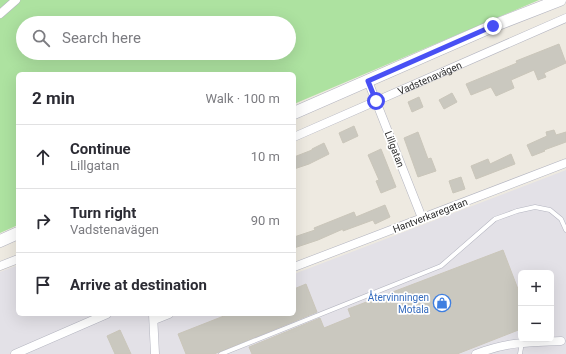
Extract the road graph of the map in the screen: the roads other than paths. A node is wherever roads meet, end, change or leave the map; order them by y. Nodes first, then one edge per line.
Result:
1 (16, 0) edge
2 (560, 0) edge
3 (0, 14) edge
4 (566, 18) edge
5 (368, 81) junction
6 (376, 101) junction
7 (296, 112) edge
8 (296, 136) edge
9 (566, 163) edge
10 (422, 218) junction
11 (566, 230) edge
12 (16, 234) edge
13 (0, 241) edge
14 (16, 260) edge
15 (0, 266) edge
16 (296, 266) edge
17 (102, 316) edge
18 (154, 317) edge
19 (564, 339) edge
20 (554, 340) edge
21 (522, 342) joint
22 (14, 354) edge
23 (155, 354) edge
24 (221, 354) edge
25 (476, 354) edge
26 (520, 354) edge

1 - 3 street
2 - 5 main road
4 - 6 street, Vadstenavägen
5 - 6 street, Lillgatan
5 - 7 main road
6 - 8 street, Vadstenavägen
6 - 10 street, Lillgatan
9 - 10 street, Hantverkaregatan
10 - 16 street, Hantverkaregatan
11 - 24 lane
12 - 13 main road
14 - 15 street
17 - 22 street
18 - 23 street
19 - 20 street
21 - 25 street
21 - 26 lane

